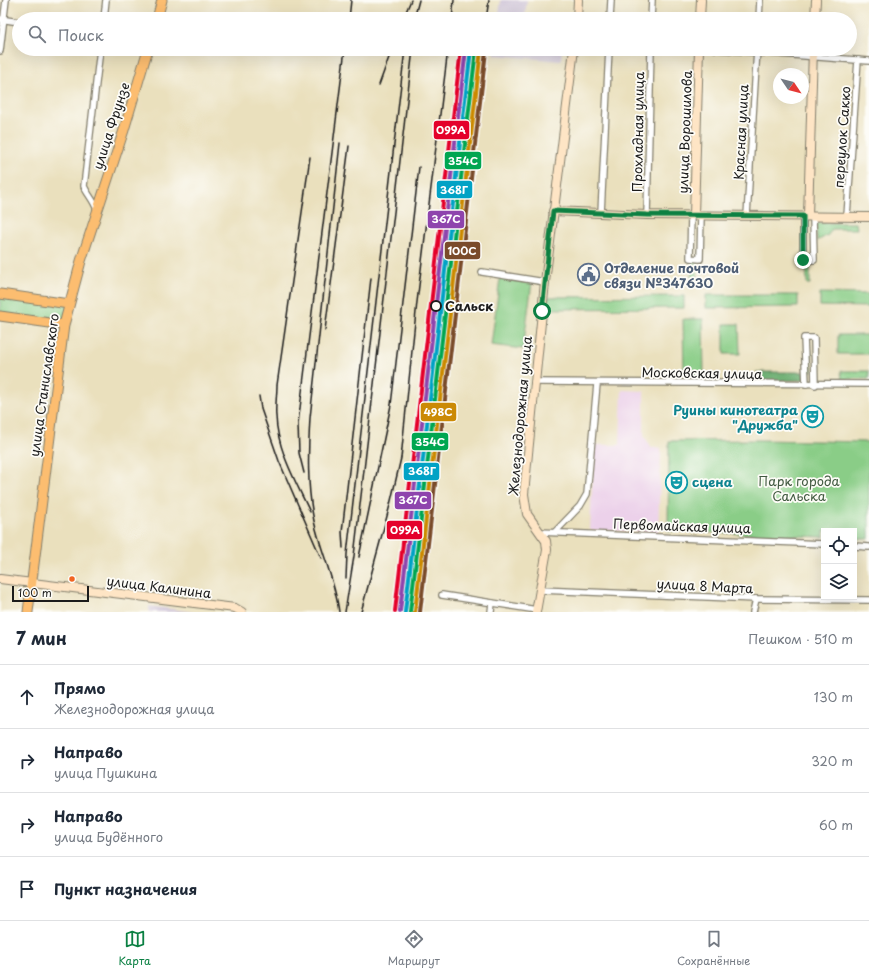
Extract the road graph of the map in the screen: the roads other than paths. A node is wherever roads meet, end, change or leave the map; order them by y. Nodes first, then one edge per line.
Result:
1 (6, 0) edge
2 (106, 0) edge
3 (162, 0) edge
4 (578, 0) edge
5 (611, 0) edge
6 (652, 0) edge
7 (701, 0) edge
8 (760, 0) edge
9 (816, 0) edge
10 (105, 12) edge
11 (158, 12) edge
12 (577, 12) edge
13 (610, 12) edge
14 (651, 12) edge
15 (700, 12) edge
16 (759, 12) edge
17 (815, 12) edge
18 (2, 20) edge
19 (12, 21) edge
20 (0, 51) edge
21 (99, 56) edge
22 (146, 56) edge
23 (573, 56) edge
24 (609, 56) edge
25 (651, 56) edge
26 (699, 56) edge
27 (757, 56) edge
28 (813, 56) edge
29 (832, 56) edge
30 (858, 60) junction
31 (869, 61) edge
32 (97, 210) junction
33 (553, 211) junction
34 (601, 213) junction
35 (647, 215) junction
36 (695, 215) junction
37 (747, 216) junction
38 (808, 216) junction
39 (847, 216) junction
40 (869, 216) edge
41 (482, 272) dead end
42 (545, 282) junction
43 (0, 294) edge
44 (69, 304) junction
45 (0, 316) edge
46 (64, 325) junction
47 (535, 382) junction
48 (596, 384) junction
49 (806, 384) junction
50 (815, 384) junction
51 (869, 384) edge
52 (539, 532) junction
53 (555, 532) junction
54 (821, 544) edge
55 (857, 546) edge
56 (869, 547) edge
57 (0, 579) edge
58 (32, 583) junction
59 (540, 590) junction
60 (442, 594) dead end
61 (756, 600) junction
62 (869, 600) edge
63 (492, 603) junction
64 (536, 611) edge
65 (28, 612) edge
66 (242, 612) edge
67 (491, 612) edge
68 (753, 612) edge

1 - 18 street
2 - 10 street
3 - 11 main road
4 - 12 main road
5 - 13 street
6 - 14 street
7 - 15 main road
8 - 16 street
9 - 17 main road
18 - 19 street
18 - 20 street
21 - 32 street
22 - 32 main road, улица Фрунзе
23 - 33 main road, Железнодорожная улица
24 - 34 street
25 - 35 street, Прохладная улица
26 - 36 main road, улица Ворошилова
27 - 37 street, Красная улица
28 - 38 main road
29 - 30 street
30 - 31 street
30 - 39 street, переулок Сакко
32 - 44 main road, улица Станиславского
33 - 34 main road
33 - 42 main road, Железнодорожная улица
34 - 35 main road
35 - 36 main road
36 - 36 street, улица Ворошилова
36 - 37 main road
37 - 38 main road
38 - 38 street
38 - 39 main road
39 - 40 main road
41 - 42 street
42 - 47 main road, Железнодорожная улица
43 - 44 main road
44 - 46 main road, улица Станиславского
45 - 46 main road
46 - 58 main road, улица Станиславского
47 - 48 street, Московская улица
47 - 52 main road, Железнодорожная улица
48 - 49 street, Московская улица
48 - 53 street
49 - 50 street, Московская улица
49 - 50 street
50 - 51 street, Московская улица
52 - 53 street, Первомайская улица
52 - 59 main road, Железнодорожная улица
53 - 54 street, Первомайская улица
55 - 56 street
57 - 58 main road, улица Калинина
58 - 65 main road, улица Станиславского
58 - 66 main road, улица Калинина
59 - 61 street, улица 8 Марта
59 - 64 main road
60 - 63 street
61 - 62 street, улица 8 Марта
61 - 68 street
63 - 64 street
63 - 67 street

